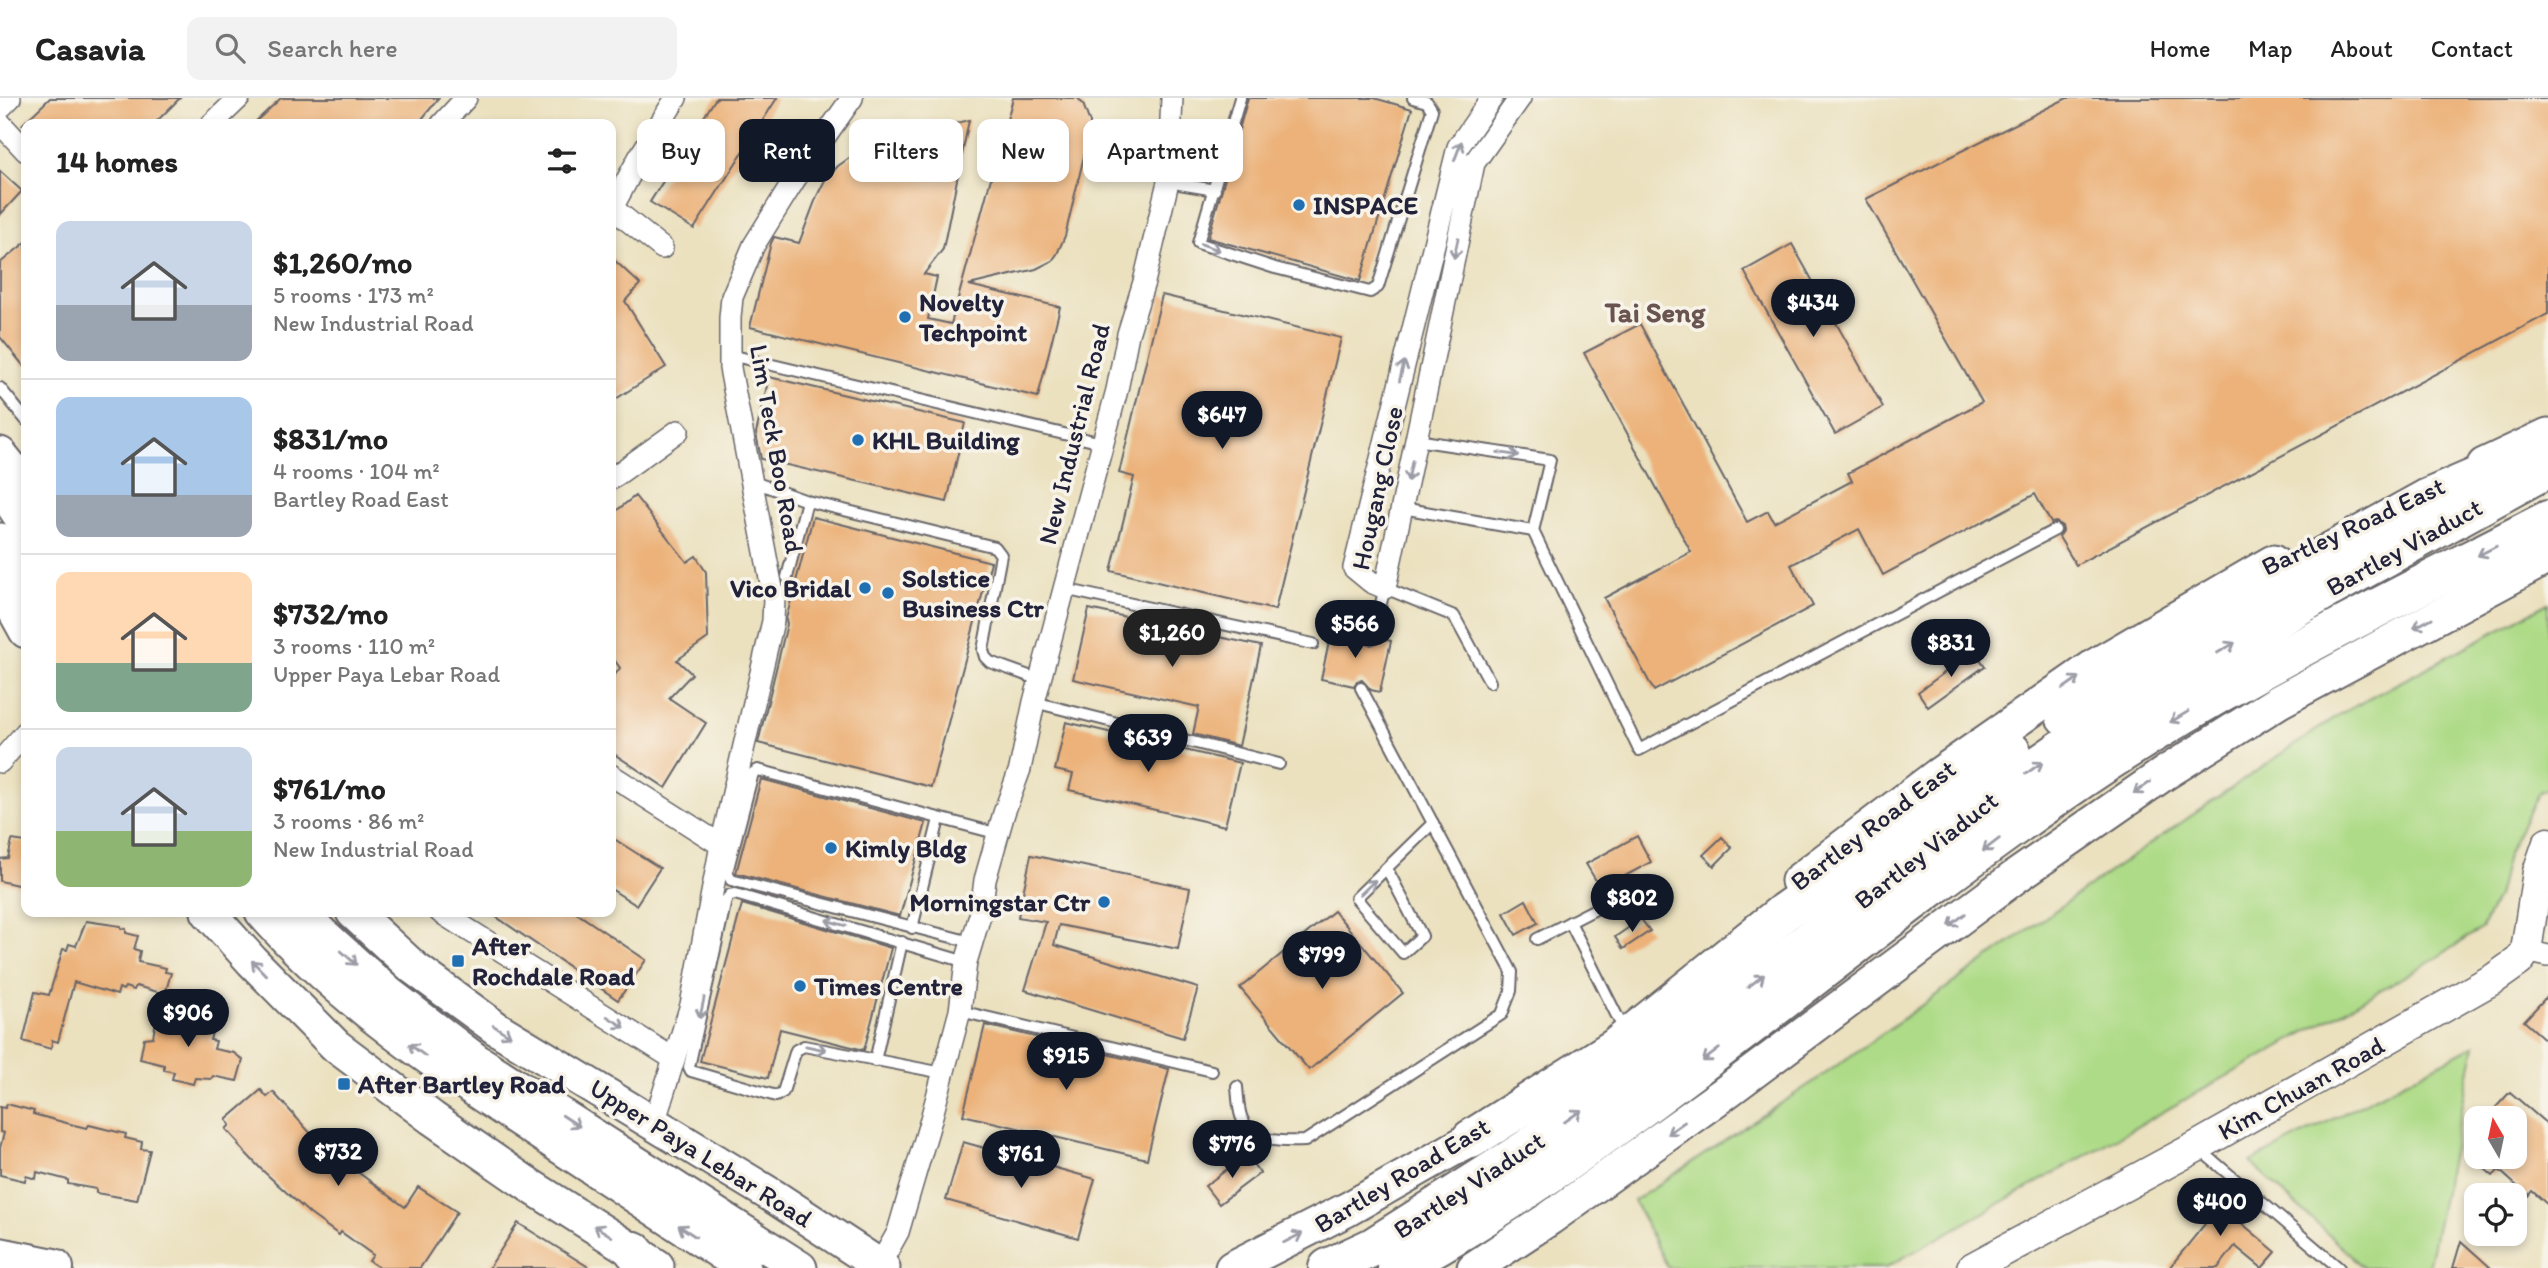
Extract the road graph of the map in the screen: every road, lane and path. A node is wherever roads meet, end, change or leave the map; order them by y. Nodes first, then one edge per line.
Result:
1 (10, 98) edge
2 (239, 98) edge
3 (466, 98) edge
4 (676, 98) edge
5 (852, 98) edge
6 (1172, 98) edge
7 (1240, 98) edge
8 (1413, 98) edge
9 (1492, 98) edge
10 (1520, 98) edge
11 (0, 108) edge
12 (218, 119) edge
13 (447, 119) edge
14 (0, 123) edge
15 (21, 146) edge
16 (1168, 183) junction
17 (1215, 190) junction
18 (616, 198) edge
19 (616, 211) edge
20 (662, 248) dead end
21 (730, 355) junction
22 (0, 388) edge
23 (21, 414) edge
24 (678, 431) dead end
25 (2548, 435) edge
26 (1416, 440) junction
27 (1102, 443) junction
28 (2548, 446) edge
29 (0, 454) edge
30 (2548, 468) edge
31 (616, 476) edge
32 (21, 480) edge
33 (751, 481) junction
34 (0, 486) edge
35 (807, 501) junction
36 (1402, 508) junction
37 (21, 518) edge
38 (2548, 520) edge
39 (2055, 530) dead end
40 (1533, 531) junction
41 (0, 540) edge
42 (2548, 556) edge
43 (21, 572) edge
44 (788, 576) dead end
45 (0, 584) edge
46 (1385, 588) junction
47 (1064, 589) junction
48 (21, 622) edge
49 (1372, 637) dead end
50 (1313, 645) dead end
51 (1040, 680) junction
52 (1490, 682) dead end
53 (1361, 688) dead end
54 (1034, 702) junction
55 (21, 738) edge
56 (0, 762) edge
57 (1279, 764) dead end
58 (616, 778) edge
59 (939, 819) junction
60 (1433, 823) junction
61 (999, 834) junction
62 (2548, 843) edge
63 (721, 845) junction
64 (1387, 869) junction
65 (1648, 882) dead end
66 (2542, 904) edge
67 (212, 917) edge
68 (266, 917) edge
69 (304, 917) edge
70 (358, 917) edge
71 (448, 917) edge
72 (1570, 922) junction
73 (912, 928) junction
74 (1537, 939) dead end
75 (902, 942) junction
76 (969, 952) junction
77 (2537, 954) edge
78 (960, 1011) junction
79 (1620, 1022) junction
80 (674, 1059) junction
81 (875, 1061) junction
82 (1212, 1071) dead end
83 (943, 1073) junction
84 (1237, 1087) dead end
85 (654, 1123) junction
86 (1471, 1139) junction
87 (2196, 1147) junction
88 (0, 1257) edge
89 (868, 1261) edge
90 (647, 1262) edge
91 (54, 1268) edge
92 (744, 1268) edge
93 (800, 1268) edge
94 (1232, 1268) edge
95 (1328, 1268) edge
96 (1397, 1268) edge
97 (1474, 1268) edge
98 (1972, 1268) edge
99 (2339, 1268) edge

1 - 11 street
2 - 12 street
3 - 13 street
4 - 18 street
5 - 21 street, Lim Teck Boo Road
6 - 16 street, New Industrial Road
7 - 17 lane
17 -> 8 lane
46 -> 9 street, Hougang Close
10 -> 26 street, Hougang Close
14 - 15 street
16 - 17 lane
16 - 27 street, New Industrial Road
19 - 20 street
21 - 27 lane
21 - 33 street, Lim Teck Boo Road
22 - 23 lane
24 - 31 street
79 -> 25 main road, Bartley Road East
26 -> 36 street, Hougang Close
26 -> 40 lane
27 - 47 street, New Industrial Road
28 - 86 highway
29 - 32 main road
95 -> 30 highway, Bartley Viaduct
33 - 35 lane
33 - 63 street, Lim Teck Boo Road
34 - 37 main road
35 - 44 lane
35 - 51 lane
36 - 40 lane
36 - 46 street, Hougang Close
38 -> 96 highway, Bartley Viaduct
39 - 40 lane
41 - 43 main road
42 -> 97 main road
45 - 48 main road
46 - 49 lane
46 - 52 lane
47 - 50 lane
47 - 51 street, New Industrial Road
51 - 54 street, New Industrial Road
53 - 60 lane
54 - 57 lane
54 - 61 street, New Industrial Road
55 - 56 street
58 - 63 street
59 - 61 lane
59 - 73 lane
59 - 73 lane
60 - 64 lane
60 - 84 lane
61 - 76 street, New Industrial Road
62 - 66 main road, Kim Chuan Road
63 - 80 street, Lim Teck Boo Road
64 -> 64 lane
65 - 72 lane
66 - 77 main road, Kim Chuan Road
90 -> 67 main road
92 -> 68 main road
69 -> 93 main road, Upper Paya Lebar Road
70 -> 85 main road, Upper Paya Lebar Road
71 -> 80 street
72 - 74 lane
72 - 79 lane
73 - 76 lane
75 - 76 lane
75 - 81 lane
75 -> 81 lane
76 - 78 street, New Industrial Road
77 - 87 main road, Kim Chuan Road
78 - 82 lane
78 - 83 street, New Industrial Road
79 - 86 main road, Bartley Road East
80 - 85 street, Lim Teck Boo Road
81 - 83 lane
83 - 89 street, New Industrial Road
85 - 89 main road, Upper Paya Lebar Road
94 -> 86 main road, Bartley Road East
87 - 98 main road, Kim Chuan Road
87 - 99 lane
88 - 91 highway

